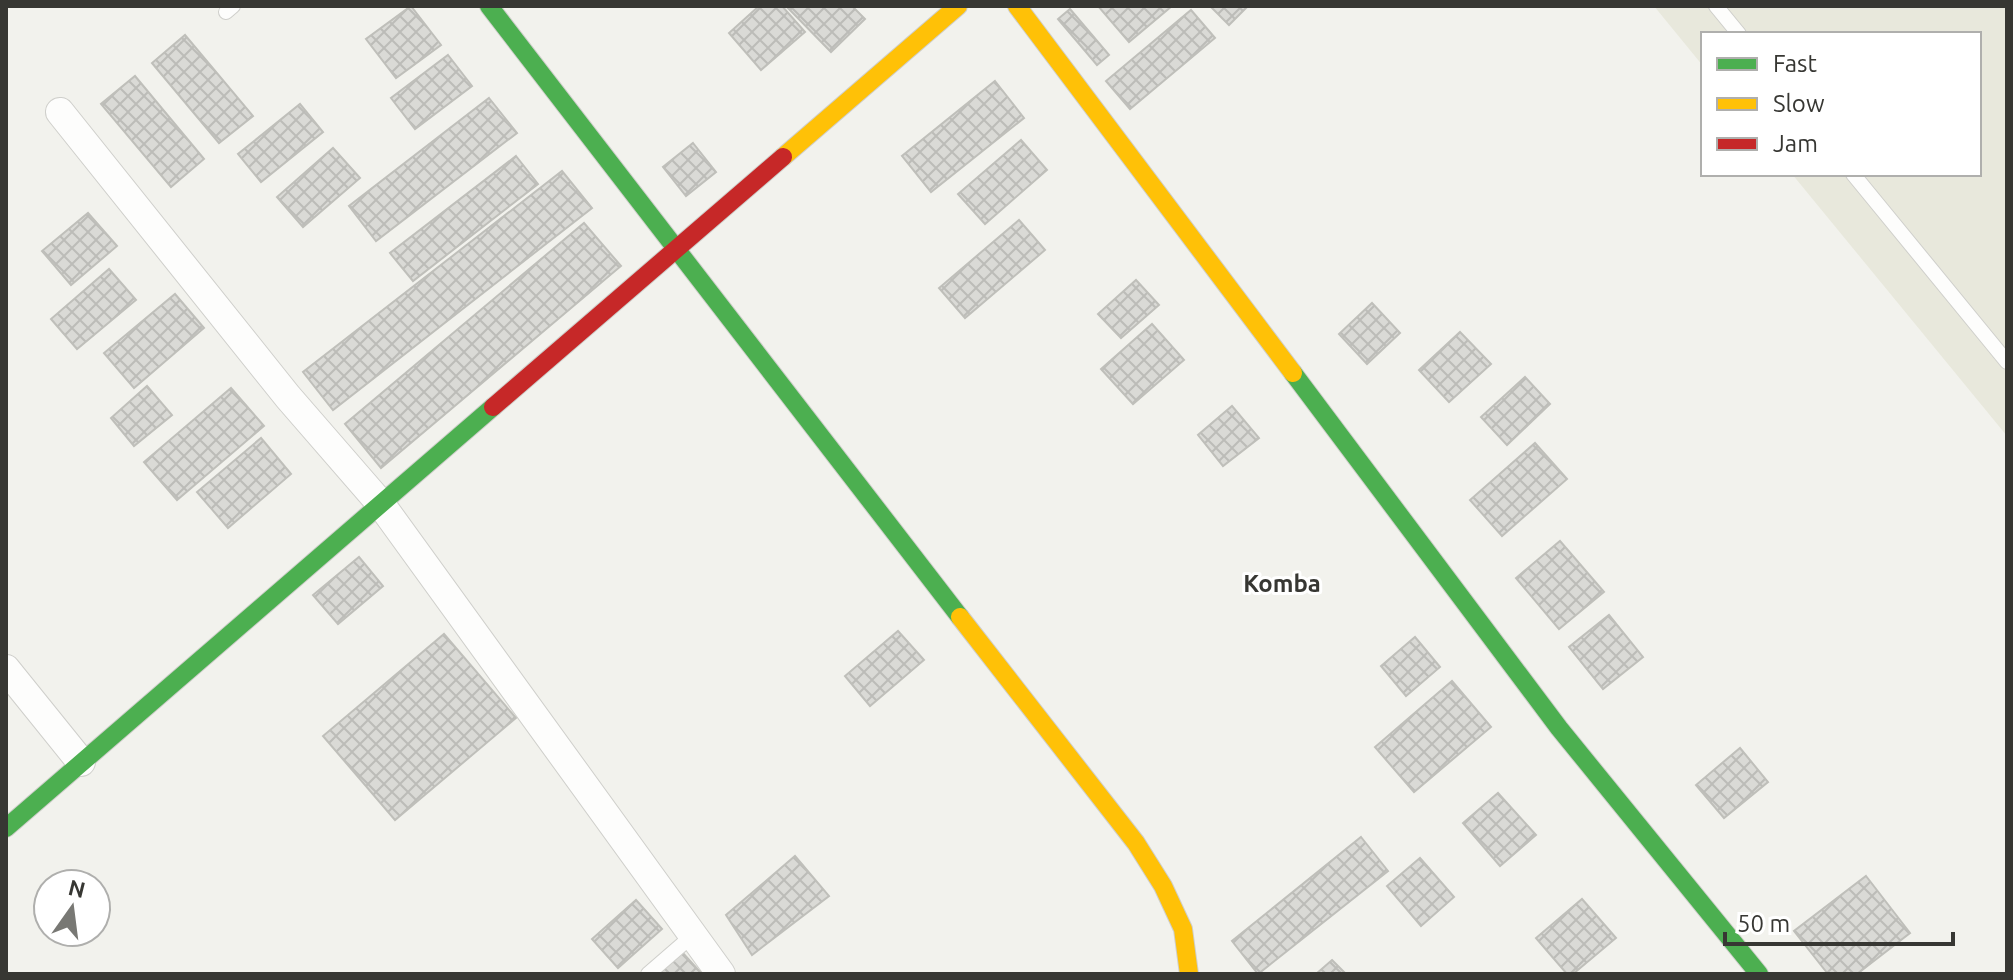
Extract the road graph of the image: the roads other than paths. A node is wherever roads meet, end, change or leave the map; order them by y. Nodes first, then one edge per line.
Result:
1 (489, 6) edge
2 (958, 6) edge
3 (1017, 6) edge
4 (1716, 6) edge
5 (1737, 32) edge
6 (60, 112) dead end
7 (1855, 176) edge
8 (675, 252) junction
9 (2007, 362) edge
10 (380, 503) junction
11 (6, 669) edge
12 (81, 762) junction
13 (6, 828) edge
14 (693, 935) junction
15 (648, 974) edge
16 (721, 974) edge
17 (1189, 974) edge
18 (1759, 974) edge

1 - 8 street
2 - 8 street
3 - 18 street
4 - 5 lane
6 - 10 street
7 - 9 lane
8 - 10 street
8 - 17 street
10 - 12 street
10 - 14 street
11 - 12 street
12 - 13 street
14 - 15 lane
14 - 16 street

